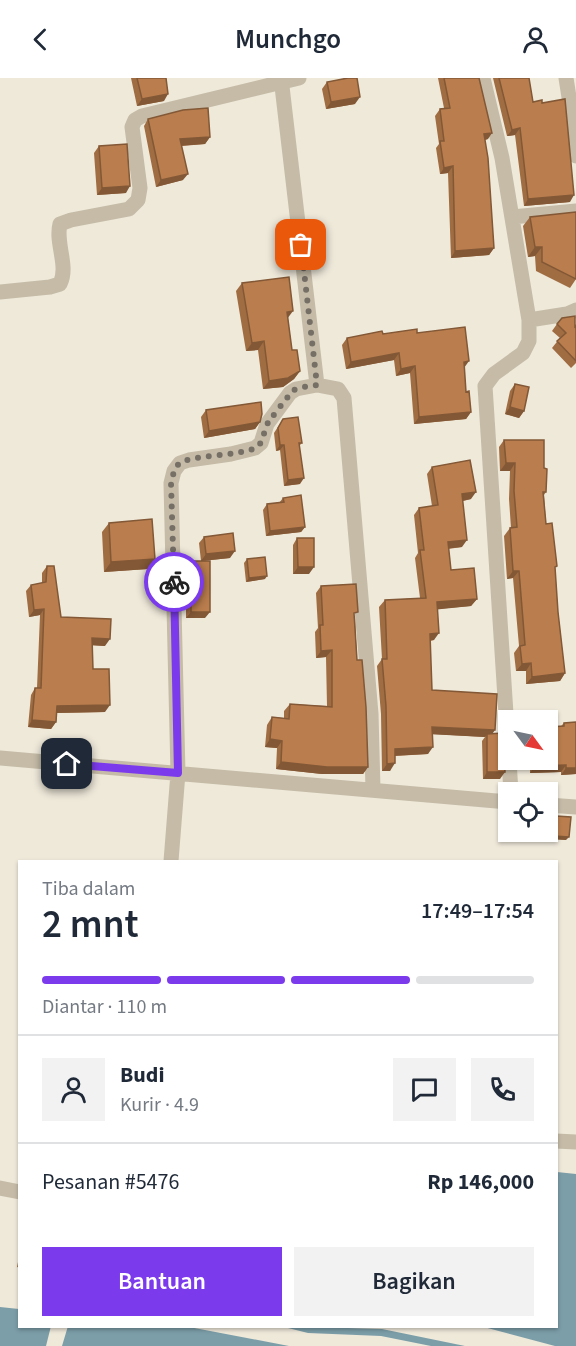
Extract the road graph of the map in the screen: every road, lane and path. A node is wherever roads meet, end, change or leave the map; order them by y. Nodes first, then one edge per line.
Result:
1 (299, 78) edge
2 (483, 78) edge
3 (566, 78) edge
4 (282, 80) edge
5 (576, 156) edge
6 (576, 212) edge
7 (512, 217) junction
8 (0, 292) edge
9 (576, 310) edge
10 (529, 320) junction
11 (317, 385) junction
12 (0, 758) edge
13 (165, 772) junction
14 (510, 782) edge
15 (373, 789) junction
16 (498, 801) edge
17 (558, 806) edge
18 (576, 807) edge
19 (171, 860) edge
20 (558, 1141) edge
21 (576, 1142) edge
22 (0, 1188) edge
23 (18, 1192) edge

1 - 4 street
2 - 7 street
3 - 5 street
4 - 8 street
4 - 11 street
6 - 7 street
7 - 10 street
9 - 10 street
10 - 14 street
11 - 13 street
11 - 15 street
12 - 13 street
13 - 15 street
13 - 19 street
15 - 16 street
17 - 18 street
20 - 21 street
22 - 23 street

